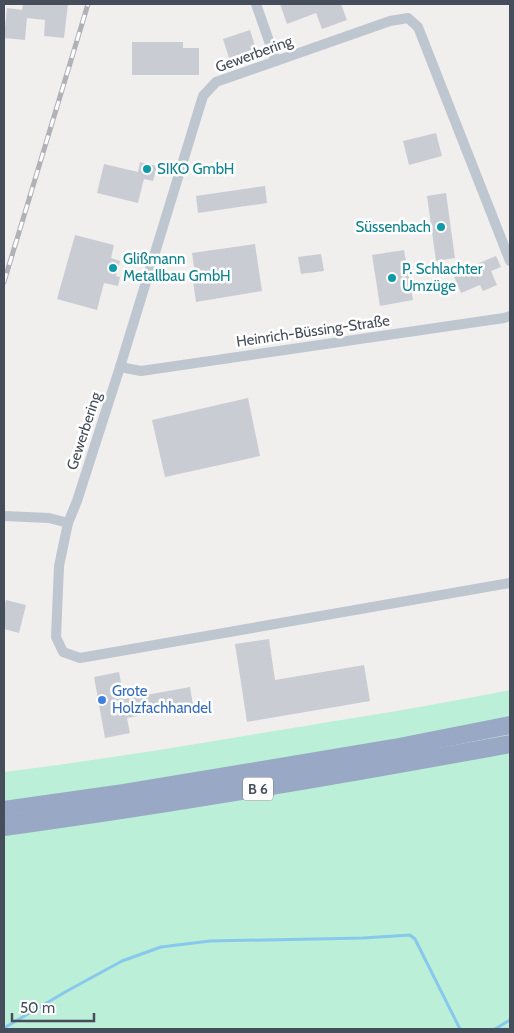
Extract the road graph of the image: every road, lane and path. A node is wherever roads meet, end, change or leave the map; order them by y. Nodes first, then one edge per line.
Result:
1 (256, 4) edge
2 (276, 61) junction
3 (510, 261) edge
4 (510, 316) edge
5 (120, 367) junction
6 (4, 516) edge
7 (68, 524) junction
8 (510, 583) edge
9 (510, 725) edge
10 (510, 744) edge
11 (4, 810) edge
12 (4, 827) edge

1 - 2 street
2 - 3 street, Gewerbering
2 - 5 street, Gewerbering
4 - 5 street, Heinrich-Büssing-Straße
5 - 7 street, Gewerbering
6 - 7 street
7 - 8 street, Gewerbering
9 - 11 highway, B 6
10 - 12 highway, B 6

